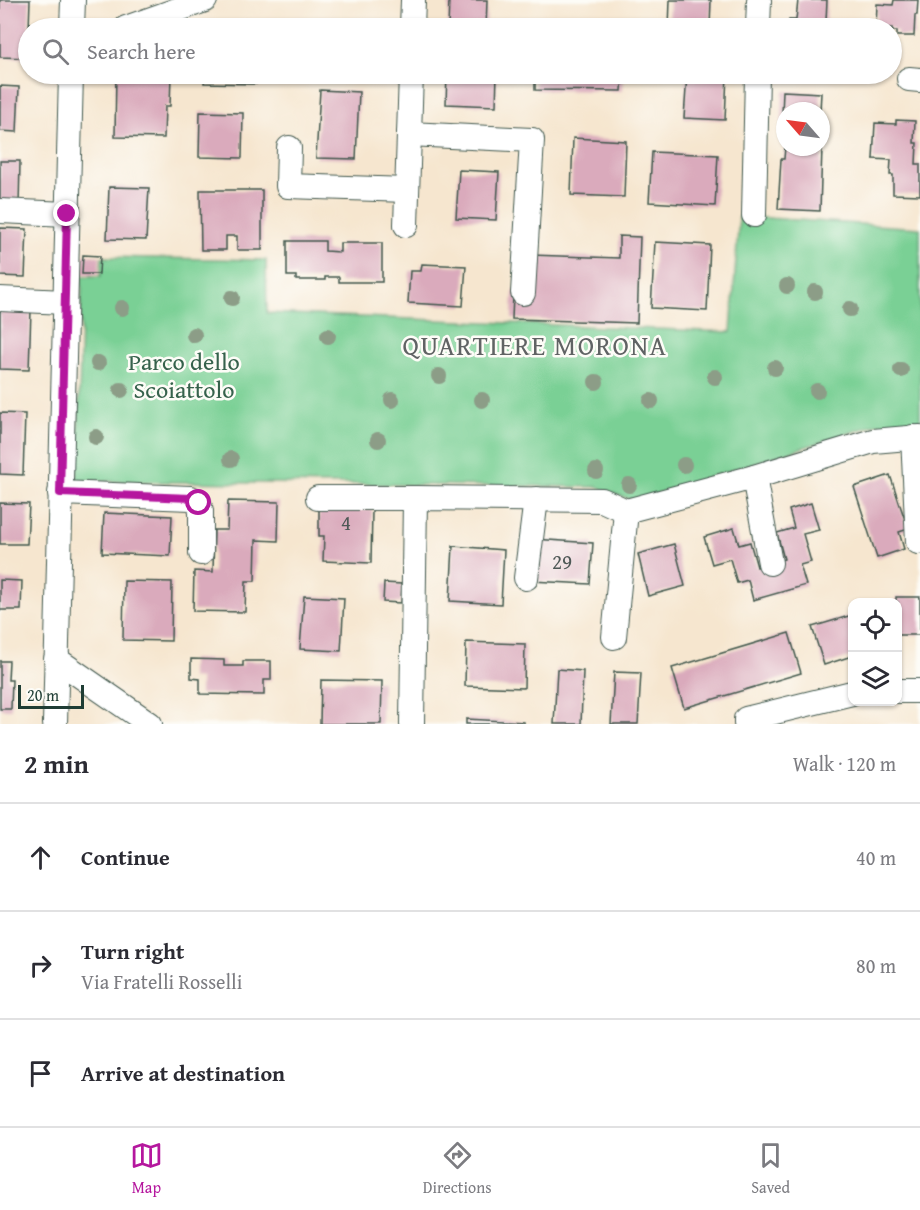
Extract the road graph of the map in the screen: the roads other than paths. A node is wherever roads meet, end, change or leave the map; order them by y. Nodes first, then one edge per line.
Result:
1 (73, 0) edge
2 (205, 0) edge
3 (413, 0) edge
4 (759, 0) edge
5 (72, 18) edge
6 (154, 18) edge
7 (412, 18) edge
8 (759, 18) edge
9 (71, 84) edge
10 (411, 84) edge
11 (758, 84) edge
12 (409, 134) junction
13 (289, 148) dead end
14 (407, 190) junction
15 (0, 211) edge
16 (754, 215) dead end
17 (67, 220) junction
18 (0, 223) edge
19 (406, 225) dead end
20 (523, 293) dead end
21 (0, 299) edge
22 (65, 302) junction
23 (916, 437) edge
24 (754, 477) junction
25 (60, 493) junction
26 (318, 498) dead end
27 (415, 498) junction
28 (536, 499) junction
29 (626, 511) junction
30 (918, 542) dead end
31 (201, 553) dead end
32 (770, 563) dead end
33 (526, 578) dead end
34 (614, 637) dead end
35 (56, 659) junction
36 (902, 691) edge
37 (920, 691) edge
38 (848, 694) edge
39 (55, 724) edge
40 (150, 724) edge
41 (412, 724) edge
42 (746, 724) edge

1 - 5 street
2 - 6 street
3 - 7 street
4 - 8 street
9 - 17 street
10 - 12 street
11 - 16 street
12 - 14 street
12 - 20 street
13 - 14 street
14 - 19 street
15 - 17 street
17 - 18 street
17 - 22 street
21 - 22 street
22 - 25 street
23 - 24 street
23 - 30 street
24 - 29 street
24 - 32 street
25 - 31 street
25 - 35 street
26 - 27 street
27 - 28 street
27 - 41 street
28 - 29 street
28 - 33 street
29 - 34 street
35 - 39 street
35 - 40 street
36 - 37 street
38 - 42 street

